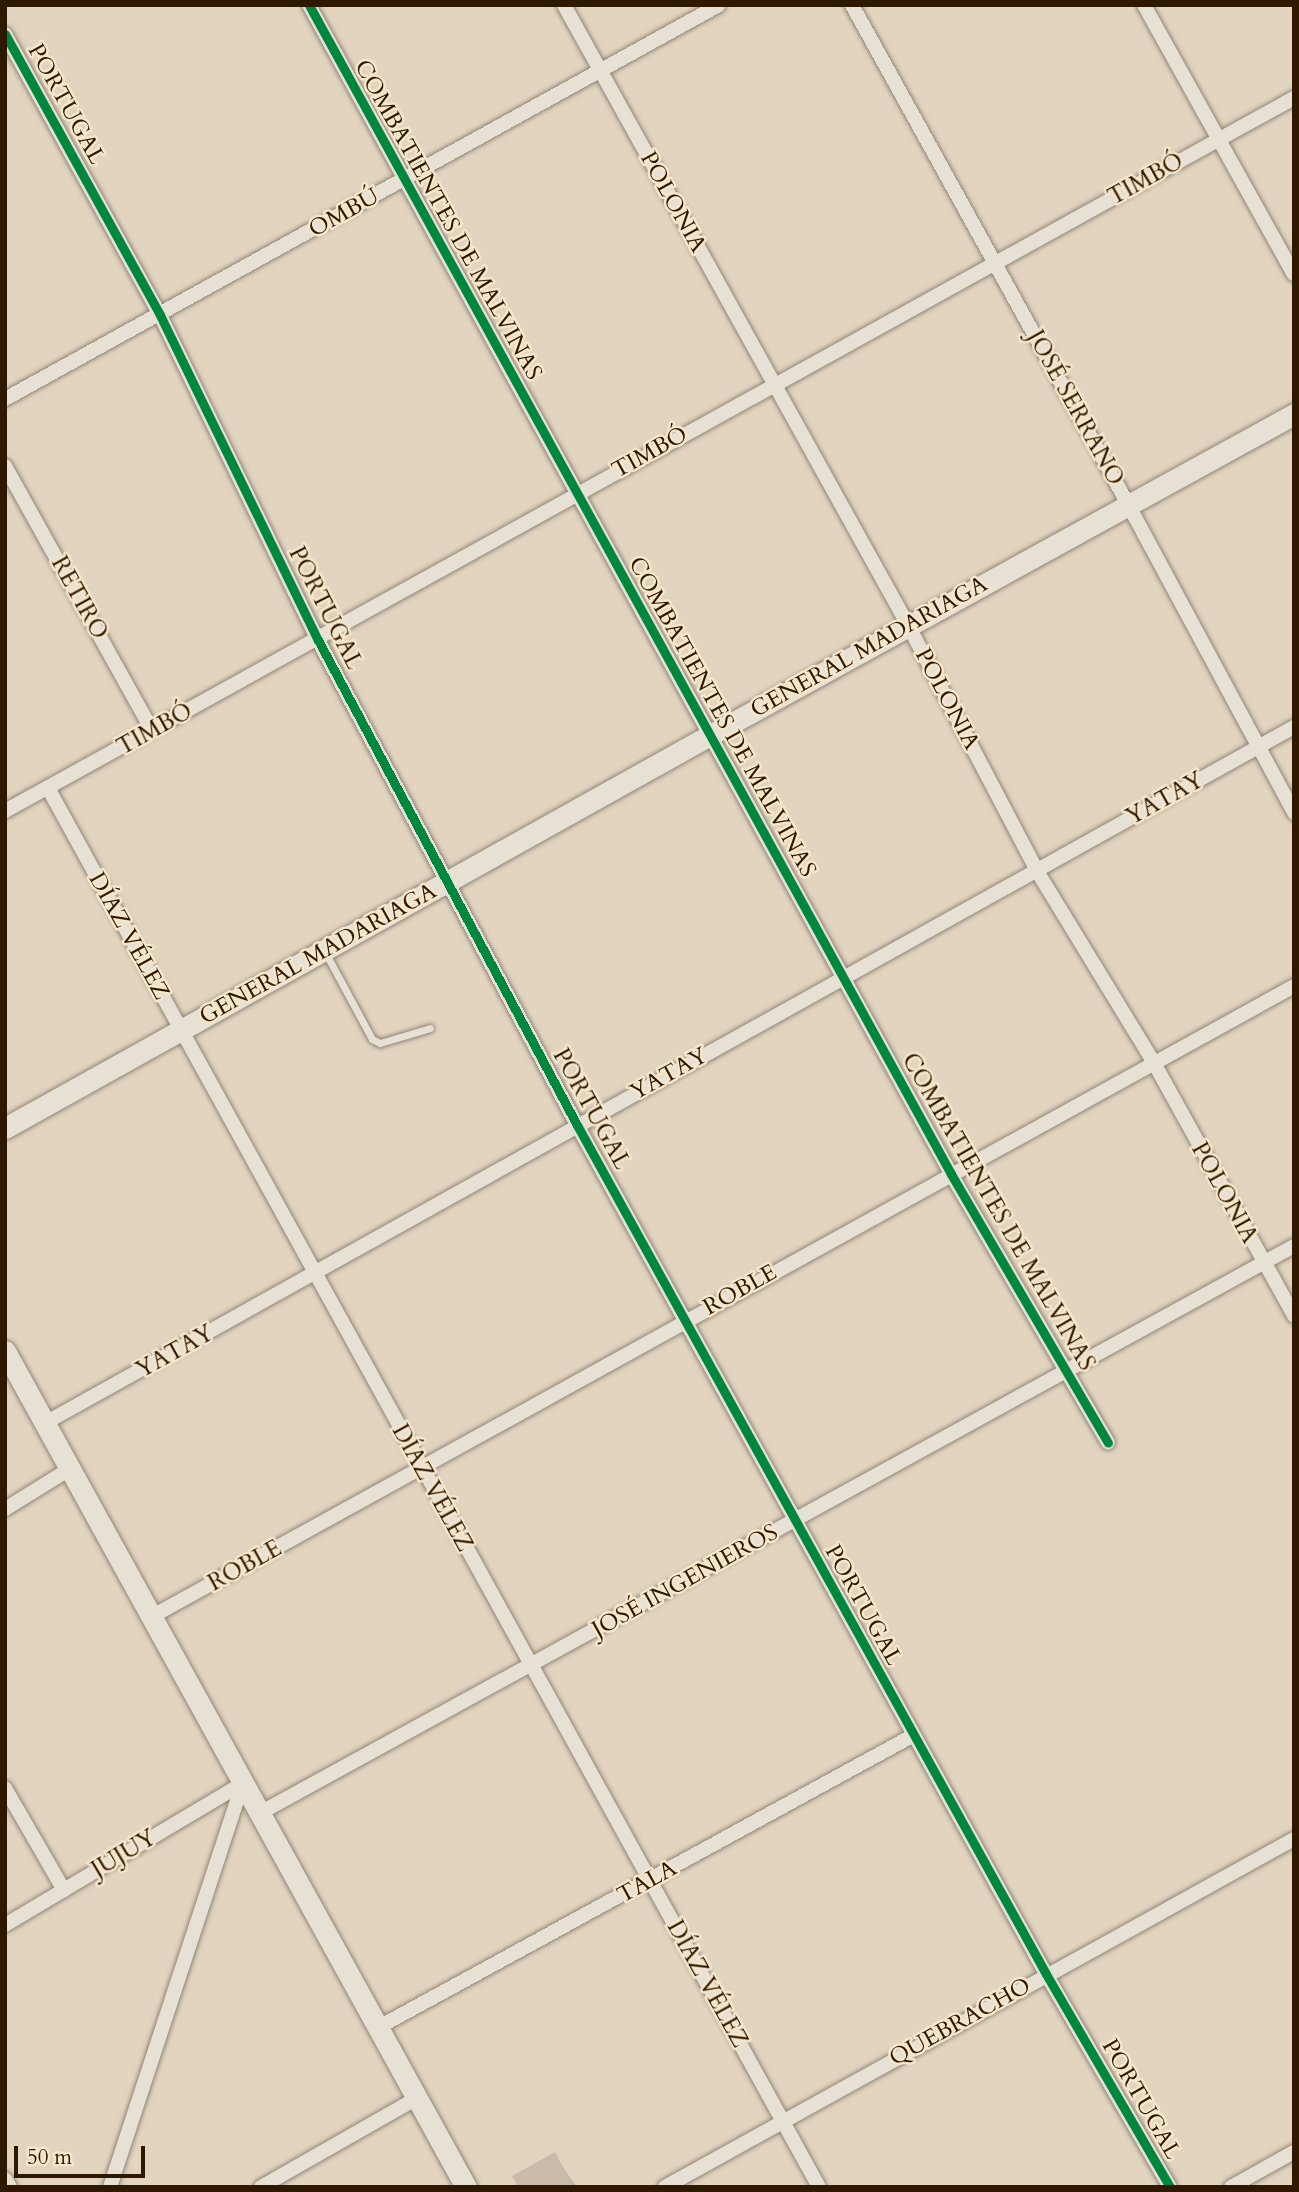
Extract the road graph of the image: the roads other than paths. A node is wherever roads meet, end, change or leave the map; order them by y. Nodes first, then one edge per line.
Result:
1 (309, 5) edge
2 (564, 5) edge
3 (719, 5) edge
4 (852, 5) edge
5 (1144, 5) edge
6 (5, 34) edge
7 (600, 69) junction
8 (1294, 97) edge
9 (1218, 139) junction
10 (405, 180) junction
11 (995, 262) junction
12 (1294, 274) edge
13 (160, 315) junction
14 (773, 384) junction
15 (5, 399) edge
16 (1294, 414) edge
17 (5, 466) edge
18 (575, 494) junction
19 (1129, 506) junction
20 (908, 625) junction
21 (318, 640) junction
22 (1294, 727) edge
23 (152, 730) junction
24 (712, 734) junction
25 (1257, 747) junction
26 (48, 788) junction
27 (5, 811) edge
28 (1294, 813) edge
29 (1037, 871) junction
30 (448, 882) junction
31 (324, 951) junction
32 (842, 977) junction
33 (1294, 986) edge
34 (430, 1028) dead end
35 (180, 1030) junction
36 (1154, 1063) junction
37 (577, 1125) junction
38 (5, 1128) edge
39 (951, 1174) junction
40 (1294, 1246) edge
41 (1263, 1264) junction
42 (317, 1273) junction
43 (1294, 1316) edge
44 (686, 1320) junction
45 (5, 1351) edge
46 (1067, 1369) junction
47 (46, 1423) junction
48 (1108, 1443) dead end
49 (71, 1468) junction
50 (422, 1470) junction
51 (5, 1509) edge
52 (794, 1521) junction
53 (151, 1617) junction
54 (530, 1665) junction
55 (914, 1735) junction
56 (243, 1783) junction
57 (5, 1787) edge
58 (260, 1813) junction
59 (1294, 1839) edge
60 (649, 1881) junction
61 (64, 1890) junction
62 (5, 1925) edge
63 (1046, 1974) junction
64 (379, 2027) junction
65 (416, 2098) junction
66 (782, 2121) junction
67 (1294, 2152) edge
68 (5, 2179) edge
69 (10, 2187) edge
70 (110, 2187) edge
71 (261, 2187) edge
72 (466, 2187) edge
73 (665, 2187) edge
74 (819, 2187) edge
75 (1170, 2187) edge
76 (1231, 2187) edge

1 - 10 street, COMBATIENTES DE MALVINAS
2 - 7 street, POLONIA
3 - 7 street, OMBÚ
4 - 11 street, JOSÉ SERRANO
5 - 9 street
6 - 13 street, PORTUGAL
7 - 10 street, OMBÚ
7 - 14 street, POLONIA
8 - 9 street, TIMBÓ
9 - 11 street, TIMBÓ
9 - 12 street
10 - 13 street, OMBÚ
10 - 18 street, COMBATIENTES DE MALVINAS
11 - 14 street, TIMBÓ
11 - 19 street, JOSÉ SERRANO
13 - 15 street, OMBÚ
13 - 21 street, PORTUGAL
14 - 18 street, TIMBÓ
14 - 20 street, POLONIA
16 - 19 street, GENERAL MADARIAGA
17 - 23 street, RETIRO
18 - 21 street, TIMBÓ
18 - 24 street, COMBATIENTES DE MALVINAS
19 - 20 street, GENERAL MADARIAGA
19 - 25 street, JOSÉ SERRANO
20 - 24 street, GENERAL MADARIAGA
20 - 29 street, POLONIA
21 - 23 street, TIMBÓ
21 - 30 street, PORTUGAL
22 - 25 street, YATAY
23 - 26 street, TIMBÓ
24 - 30 street, GENERAL MADARIAGA
24 - 32 street, COMBATIENTES DE MALVINAS
25 - 28 street, JOSÉ SERRANO
25 - 29 street, YATAY
26 - 27 street, TIMBÓ
26 - 35 street, DÍAZ VÉLEZ
29 - 32 street, YATAY
29 - 36 street, POLONIA
30 - 31 street, GENERAL MADARIAGA
30 - 37 street, PORTUGAL
31 - 34 lane
31 - 35 street, GENERAL MADARIAGA
32 - 37 street, YATAY
32 - 39 street, COMBATIENTES DE MALVINAS
33 - 36 street, ROBLE
35 - 38 street, GENERAL MADARIAGA
35 - 42 street, DÍAZ VÉLEZ
36 - 39 street, ROBLE
36 - 41 street, POLONIA
37 - 42 street, YATAY
37 - 44 street, PORTUGAL
39 - 44 street, ROBLE
39 - 46 street, COMBATIENTES DE MALVINAS
40 - 41 street, JOSÉ INGENIEROS
41 - 43 street, POLONIA
41 - 46 street, JOSÉ INGENIEROS
42 - 47 street, YATAY
42 - 50 street, DÍAZ VÉLEZ
44 - 50 street, ROBLE
44 - 52 street, PORTUGAL
45 - 47 street
46 - 48 street, COMBATIENTES DE MALVINAS
46 - 52 street, JOSÉ INGENIEROS
47 - 49 street
49 - 51 street
49 - 53 street
50 - 53 street, ROBLE
50 - 54 street, DÍAZ VÉLEZ
52 - 54 street, JOSÉ INGENIEROS
52 - 55 street, PORTUGAL
53 - 56 street
54 - 58 street, JOSÉ INGENIEROS
54 - 60 street, DÍAZ VÉLEZ
55 - 60 street, TALA
55 - 63 street, PORTUGAL
56 - 58 street
56 - 61 street, JUJUY
56 - 70 street
57 - 61 street
58 - 64 street
59 - 63 street, QUEBRACHO
60 - 64 street, TALA
60 - 66 street, DÍAZ VÉLEZ
61 - 62 street, JUJUY
63 - 66 street, QUEBRACHO
63 - 75 street, PORTUGAL
64 - 65 street
65 - 71 street
65 - 72 street
66 - 73 street, QUEBRACHO
66 - 74 street, DÍAZ VÉLEZ
67 - 76 street
68 - 69 street

